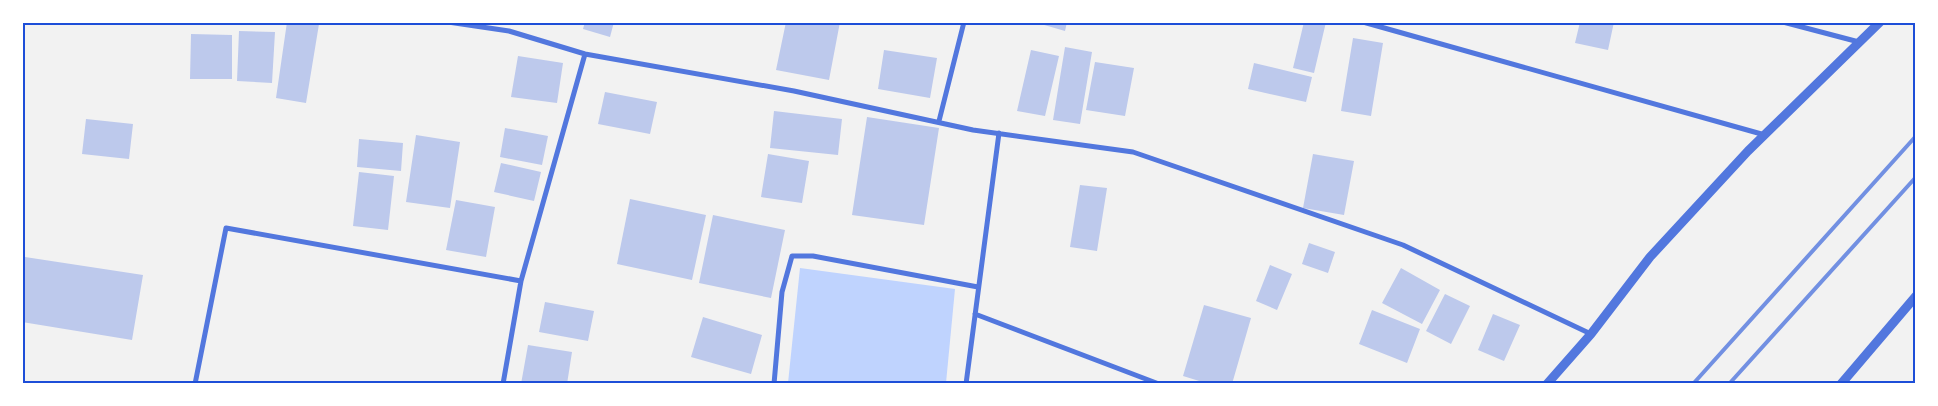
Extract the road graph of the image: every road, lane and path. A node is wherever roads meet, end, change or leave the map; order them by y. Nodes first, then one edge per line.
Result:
1 (448, 22) edge
2 (964, 22) edge
3 (1363, 22) edge
4 (1782, 22) edge
5 (1880, 22) edge
6 (1860, 42) junction
7 (585, 54) junction
8 (939, 122) junction
9 (999, 133) junction
10 (1765, 135) junction
11 (520, 281) junction
12 (978, 287) junction
13 (1916, 296) edge
14 (974, 314) junction
15 (1591, 334) junction
16 (195, 384) edge
17 (503, 384) edge
18 (774, 384) edge
19 (966, 384) edge
20 (1159, 384) edge
21 (1547, 384) edge
22 (1841, 384) edge

1 - 7 street
2 - 8 street
3 - 10 street
4 - 6 street
5 - 6 street
6 - 10 street
7 - 8 street
7 - 11 street
8 - 9 street
9 - 12 street
9 - 15 street
10 - 15 street
11 - 16 street
11 - 17 street
12 - 14 street
12 - 18 street
13 - 22 street
14 - 19 street
14 - 20 street
15 - 21 street

